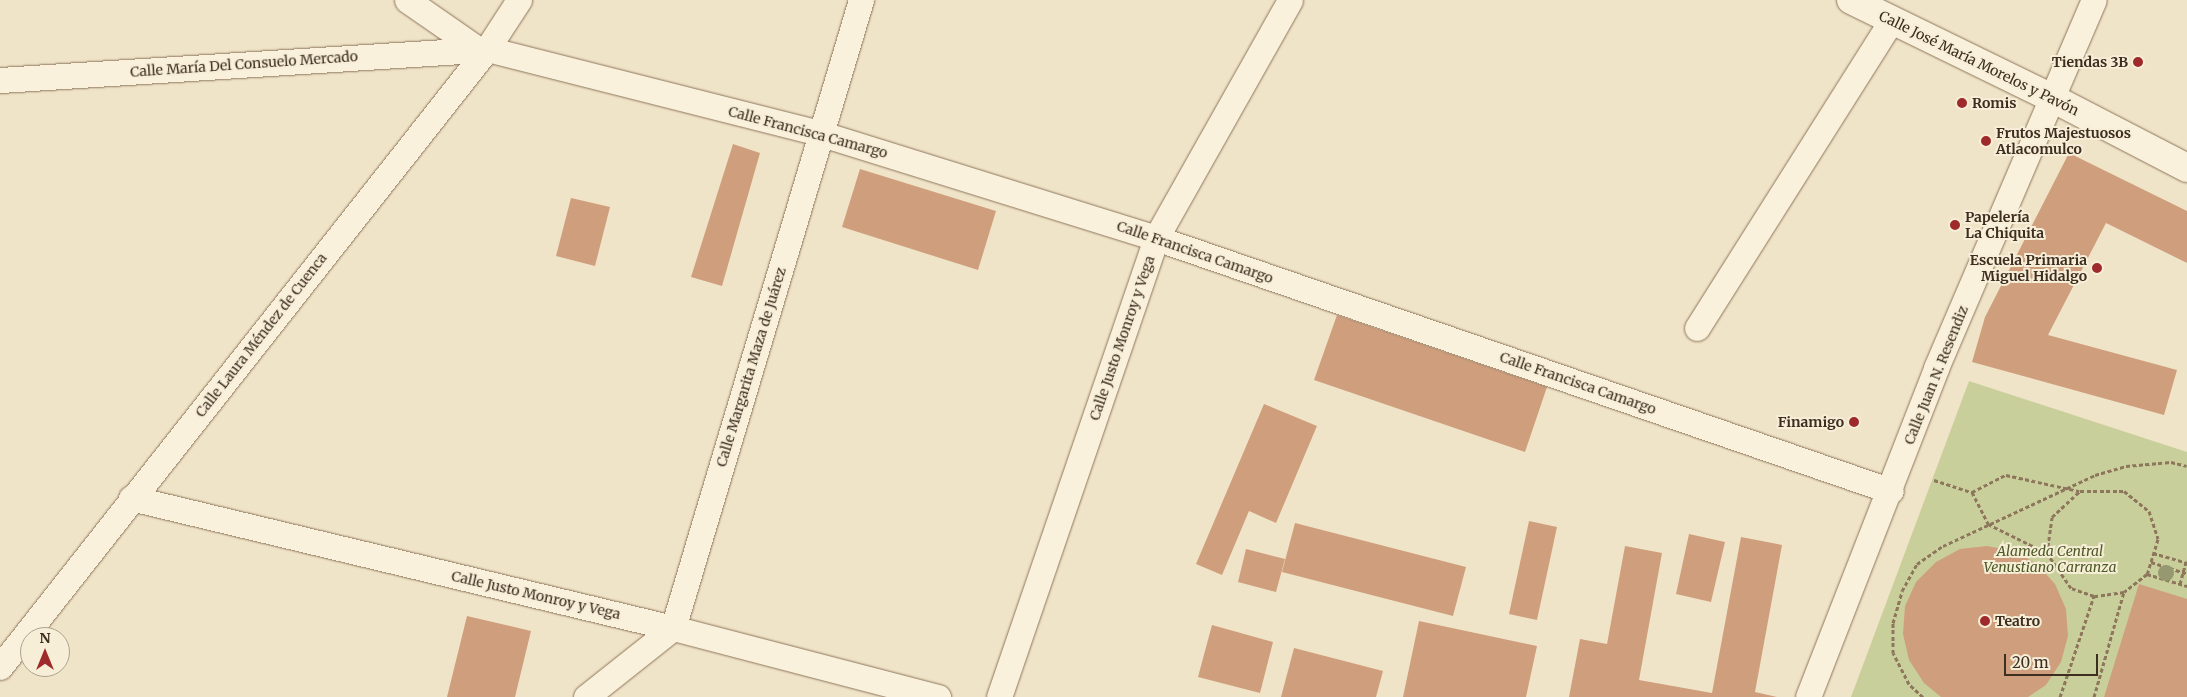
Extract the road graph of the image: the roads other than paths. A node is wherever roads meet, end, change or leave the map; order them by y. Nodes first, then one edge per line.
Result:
1 (407, 0) edge
2 (519, 0) edge
3 (861, 0) edge
4 (1290, 0) edge
5 (1851, 0) edge
6 (2094, 0) edge
7 (1891, 21) junction
8 (482, 49) junction
9 (0, 80) edge
10 (2054, 99) junction
11 (822, 134) junction
12 (2187, 168) edge
13 (1156, 238) junction
14 (1697, 328) dead end
15 (1891, 491) junction
16 (131, 498) junction
17 (673, 628) junction
18 (0, 667) edge
19 (586, 697) edge
20 (938, 697) edge
21 (999, 697) edge
22 (1808, 697) edge

1 - 8 street
2 - 8 street, Calle Laura Méndez de Cuenca
3 - 11 street, Calle Margarita Maza de Juárez
4 - 13 street, Calle Justo Monroy y Vega
5 - 7 street, Calle José María Morelos y Pavón
6 - 10 street, Calle Juan N. Resendiz
7 - 10 street, Calle José María Morelos y Pavón
7 - 14 street
8 - 9 street, Calle María Del Consuelo Mercado
8 - 11 street, Calle Francisca Camargo
8 - 16 street, Calle Laura Méndez de Cuenca
10 - 12 street, Calle José María Morelos y Pavón
10 - 15 street, Calle Juan N. Resendiz
11 - 13 street, Calle Francisca Camargo
11 - 17 street, Calle Margarita Maza de Juárez
13 - 15 street, Calle Francisca Camargo
13 - 21 street, Calle Justo Monroy y Vega
15 - 22 street, Calle Juan N. Resendiz
16 - 17 street, Calle Justo Monroy y Vega
16 - 18 street, Calle Laura Méndez de Cuenca
17 - 19 street
17 - 20 street, Calle Justo Monroy y Vega

